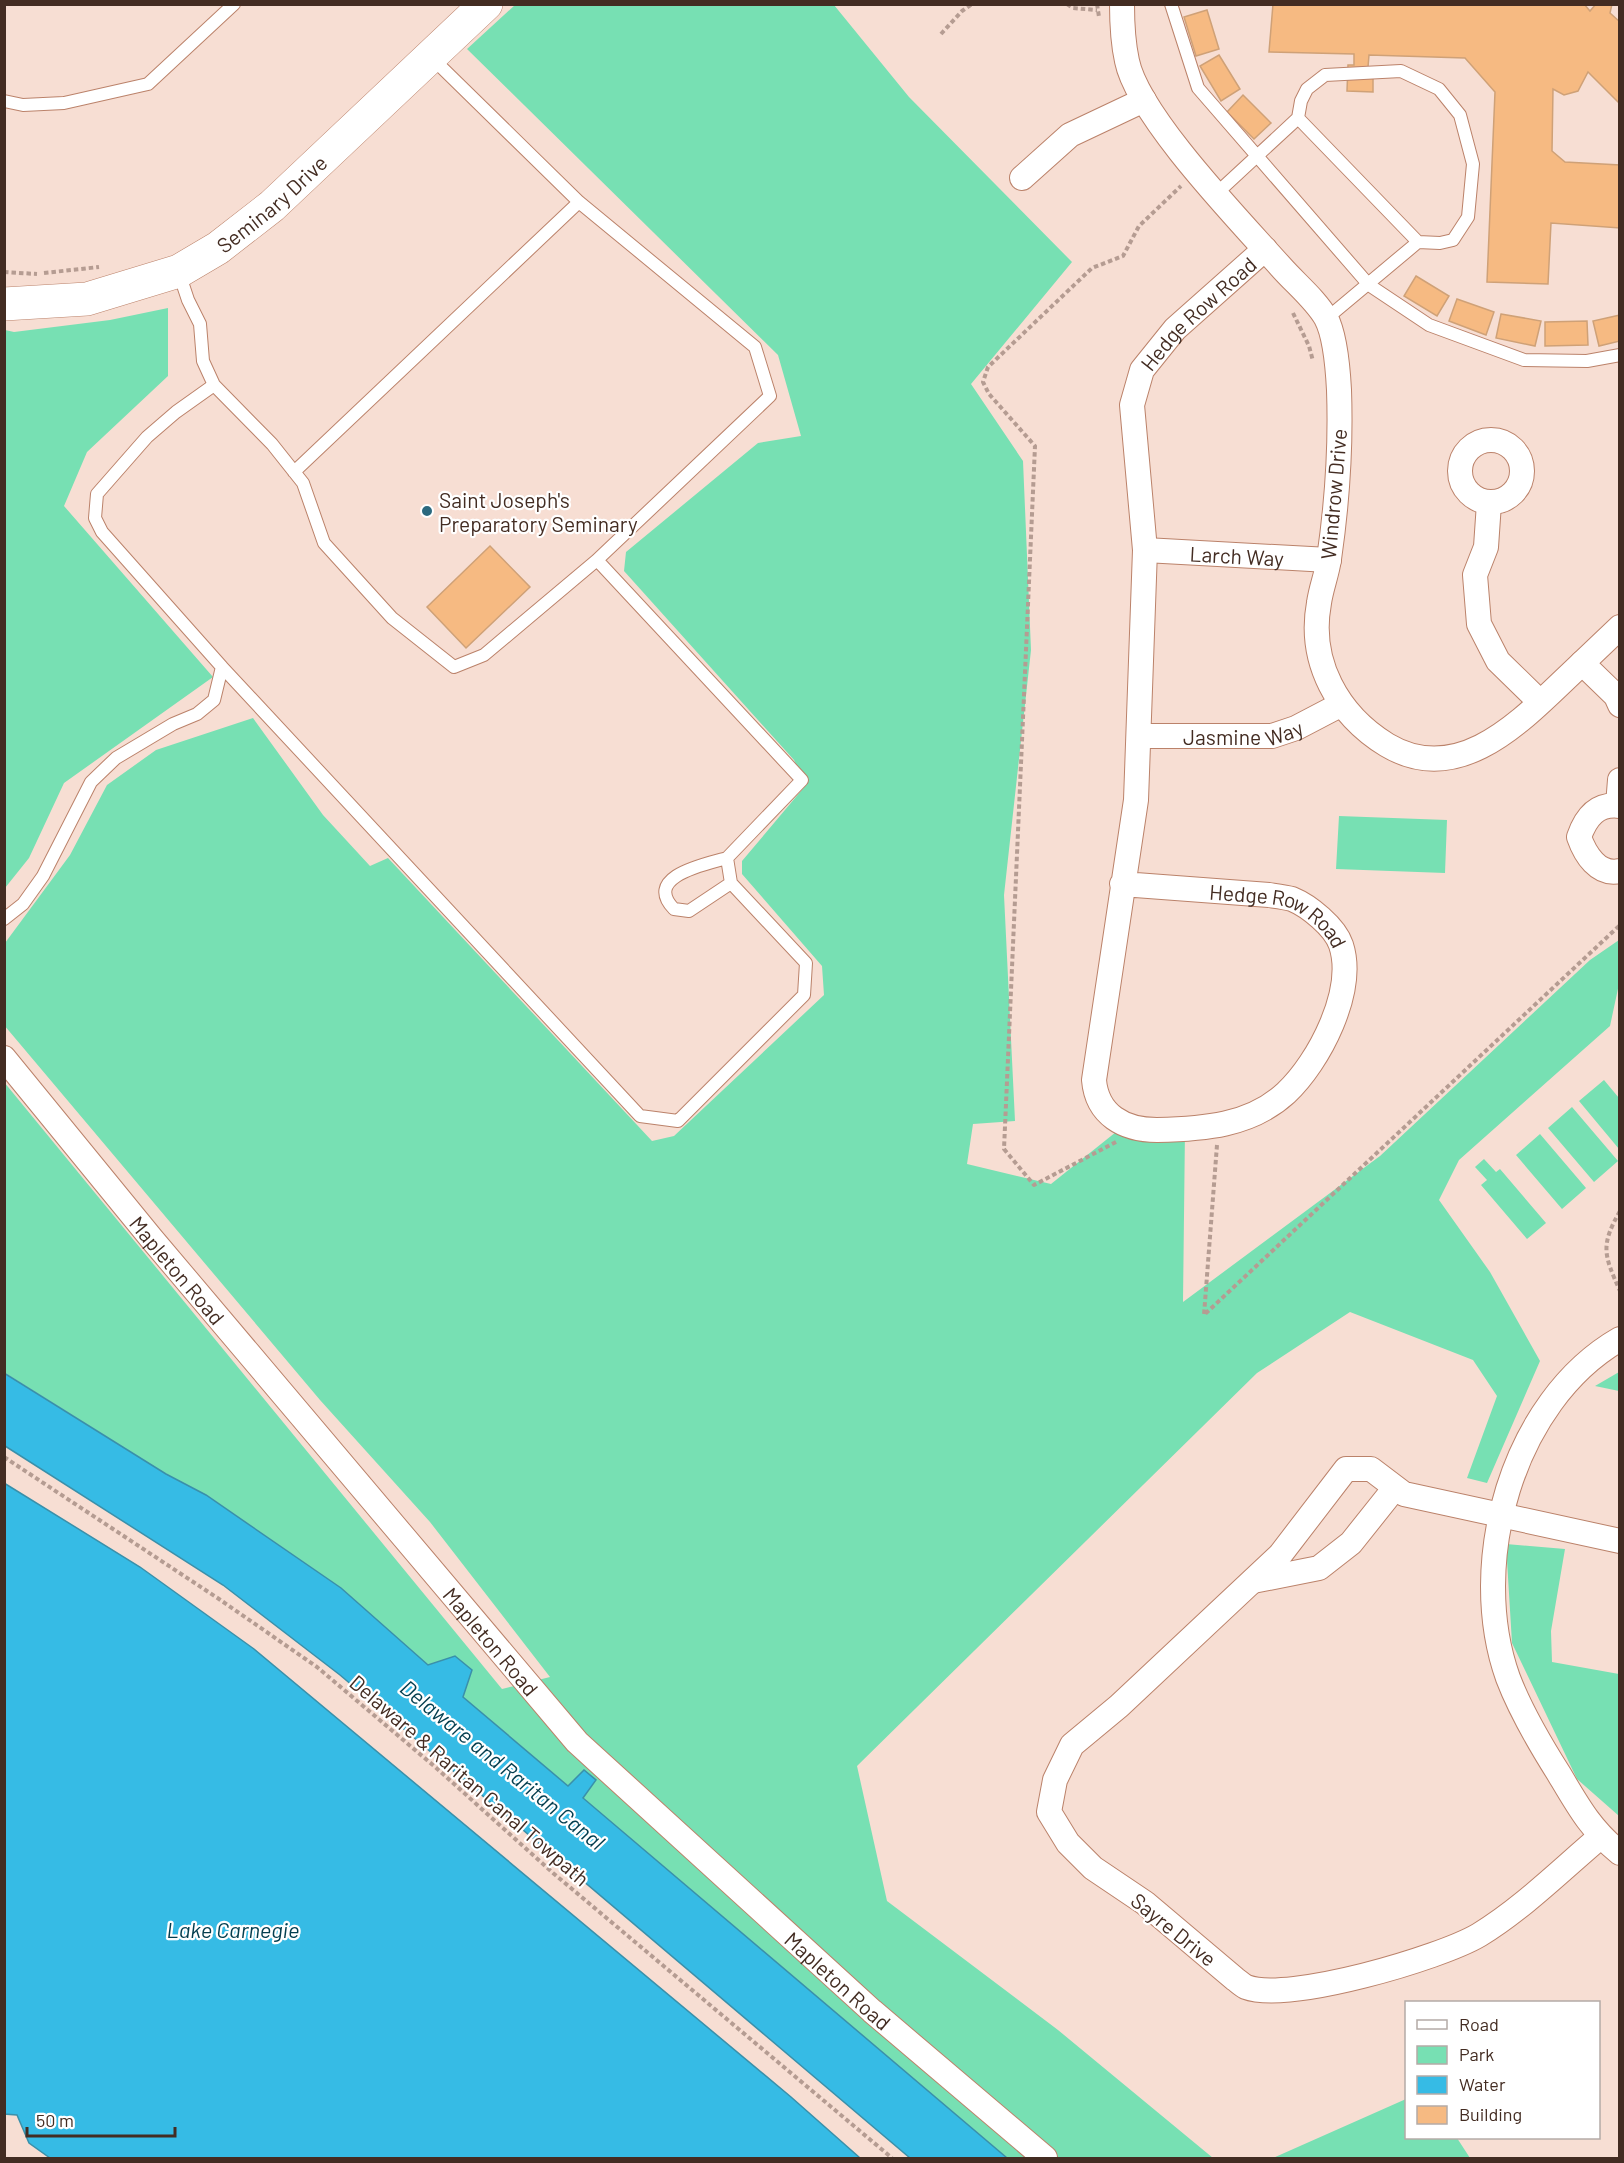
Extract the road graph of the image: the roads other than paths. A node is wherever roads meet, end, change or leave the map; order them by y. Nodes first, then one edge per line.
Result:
1 (234, 4) edge
2 (486, 4) edge
3 (1122, 4) edge
4 (1171, 4) edge
5 (431, 57) junction
6 (1144, 100) junction
7 (4, 101) edge
8 (1298, 118) junction
9 (1258, 156) junction
10 (1022, 178) dead end
11 (1217, 193) junction
12 (579, 202) junction
13 (1418, 242) junction
14 (1265, 249) junction
15 (178, 272) junction
16 (1369, 285) junction
17 (4, 304) edge
18 (1326, 319) junction
19 (1620, 355) edge
20 (214, 385) junction
21 (294, 472) junction
22 (1489, 503) dead end
23 (1145, 550) junction
24 (597, 560) junction
25 (1329, 560) junction
26 (1620, 627) edge
27 (1582, 663) junction
28 (222, 668) junction
29 (1540, 702) junction
30 (1340, 705) junction
31 (1620, 705) edge
32 (1139, 736) junction
33 (1620, 780) edge
34 (1619, 805) edge
35 (727, 858) junction
36 (1620, 871) edge
37 (731, 883) junction
38 (1122, 884) junction
39 (4, 919) edge
40 (4, 1058) edge
41 (1620, 1339) edge
42 (1394, 1489) junction
43 (1502, 1515) junction
44 (1620, 1541) edge
45 (1253, 1581) junction
46 (1600, 1838) junction
47 (1620, 1853) edge
48 (1045, 2158) edge

1 - 7 lane
2 - 5 street, Seminary Drive
3 - 6 street, Windrow Drive
4 - 9 lane
5 - 12 lane
5 - 15 street, Seminary Drive
6 - 10 street
6 - 11 street, Windrow Drive
8 - 9 lane
8 - 13 lane
8 - 13 lane
9 - 11 lane
9 - 16 lane
11 - 14 street, Windrow Drive
12 - 21 lane
12 - 24 lane
13 - 16 lane
14 - 18 street, Windrow Drive
14 - 23 street, Hedge Row Road
15 - 17 street, Seminary Drive
15 - 20 lane
16 - 18 lane
16 - 19 lane
18 - 25 street, Windrow Drive
20 - 21 lane
20 - 28 lane
21 - 24 lane
22 - 29 street
23 - 25 street, Larch Way
23 - 32 street, Hedge Row Road
24 - 35 lane
25 - 30 street, Windrow Drive
26 - 27 street, Windrow Drive
27 - 29 street, Windrow Drive
27 - 31 street
28 - 37 lane
28 - 39 lane
29 - 30 street, Windrow Drive
30 - 32 street, Jasmine Way
32 - 38 street, Hedge Row Road
33 - 34 street
34 - 36 street
35 - 37 lane
35 - 37 lane
38 - 38 street, Hedge Row Road
40 - 48 street, Mapleton Road
41 - 43 street
42 - 43 street, Sayre Drive
42 - 45 street
42 - 45 street, Sayre Drive
43 - 44 street, Sayre Drive
43 - 46 street
45 - 46 street, Sayre Drive
46 - 47 street

